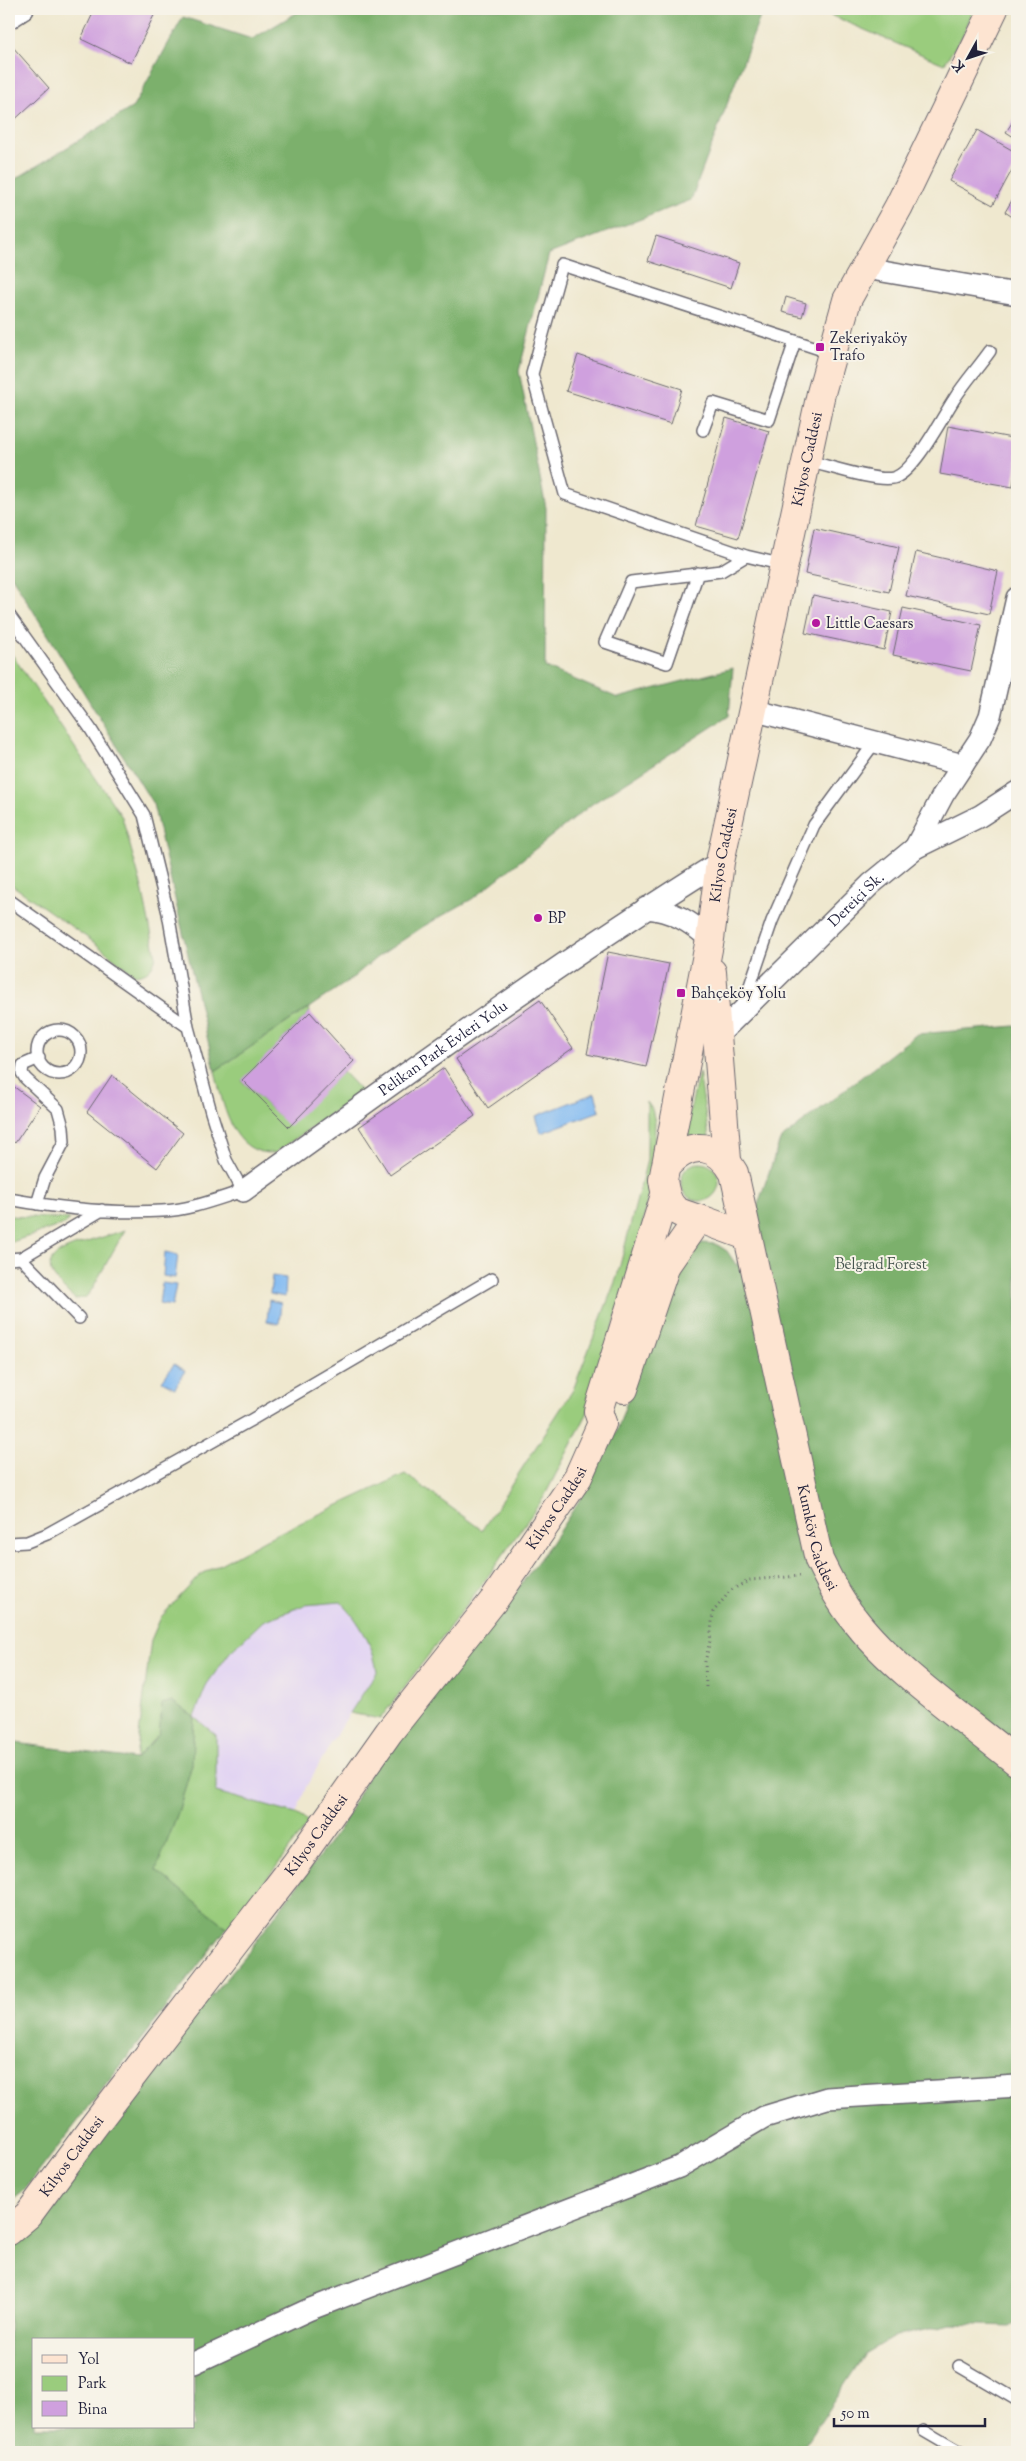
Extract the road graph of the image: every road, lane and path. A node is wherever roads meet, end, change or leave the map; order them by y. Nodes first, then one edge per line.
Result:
1 (23, 9) edge
2 (994, 9) edge
3 (9, 18) edge
4 (865, 268) junction
5 (1017, 294) edge
6 (795, 341) junction
7 (990, 351) dead end
8 (832, 353) junction
9 (703, 430) dead end
10 (806, 461) junction
11 (746, 556) junction
12 (784, 565) junction
13 (698, 573) junction
14 (1017, 598) edge
15 (9, 615) edge
16 (753, 710) junction
17 (875, 742) junction
18 (963, 765) junction
19 (1017, 792) edge
20 (915, 848) junction
21 (720, 862) junction
22 (9, 900) edge
23 (646, 908) junction
24 (710, 939) junction
25 (741, 1012) junction
26 (188, 1027) junction
27 (717, 1036) junction
28 (39, 1058) dead end
29 (727, 1160) junction
30 (668, 1164) junction
31 (735, 1187) junction
32 (243, 1191) junction
33 (665, 1196) junction
34 (9, 1199) edge
35 (37, 1204) junction
36 (102, 1210) junction
37 (701, 1220) junction
38 (747, 1236) junction
39 (21, 1258) junction
40 (9, 1259) edge
41 (492, 1279) dead end
42 (79, 1318) dead end
43 (602, 1424) junction
44 (9, 1543) edge
45 (819, 1560) junction
46 (706, 1687) dead end
47 (1017, 1762) edge
48 (1017, 2086) edge
49 (9, 2231) edge
50 (195, 2363) edge
51 (959, 2366) dead end
52 (1017, 2400) edge
53 (924, 2430) dead end
54 (960, 2452) edge

1 - 3 street
2 - 4 street, Kilyos Caddesi
4 - 5 street
4 - 8 street, Kilyos Caddesi
6 - 8 lane
6 - 9 lane
6 - 11 lane
7 - 10 lane
8 - 10 street, Kilyos Caddesi
10 - 12 street, Kilyos Caddesi
11 - 12 lane
11 - 13 lane
12 - 16 street, Kilyos Caddesi
13 - 13 lane
14 - 18 street
15 - 26 lane
16 - 17 street
16 - 21 street, Kilyos Caddesi
17 - 18 street
17 - 25 lane
18 - 20 street
19 - 20 street, Dereiçi Sk.
20 - 25 street, Dereiçi Sk.
21 - 23 street, Pelikan Park Evleri Yolu
21 - 24 street, Kilyos Caddesi
22 - 26 lane
23 - 24 street
23 - 32 street, Pelikan Park Evleri Yolu
24 - 27 street
24 - 30 street
25 - 27 street, Dereiçi Sk.
26 - 32 lane
27 - 29 street
28 - 35 lane
29 - 30 street
29 - 31 street
30 - 33 street
31 - 37 street
31 - 38 street, Kumköy Caddesi
32 - 36 lane
33 - 37 street
33 - 43 street
34 - 35 lane
35 - 36 lane
36 - 39 lane
37 - 38 street
37 - 43 street
38 - 45 street, Kumköy Caddesi
39 - 40 lane
39 - 42 lane
41 - 44 lane
43 - 49 street, Kilyos Caddesi
45 - 46 path
45 - 47 street, Kumköy Caddesi
48 - 50 street
51 - 52 lane
53 - 54 lane

